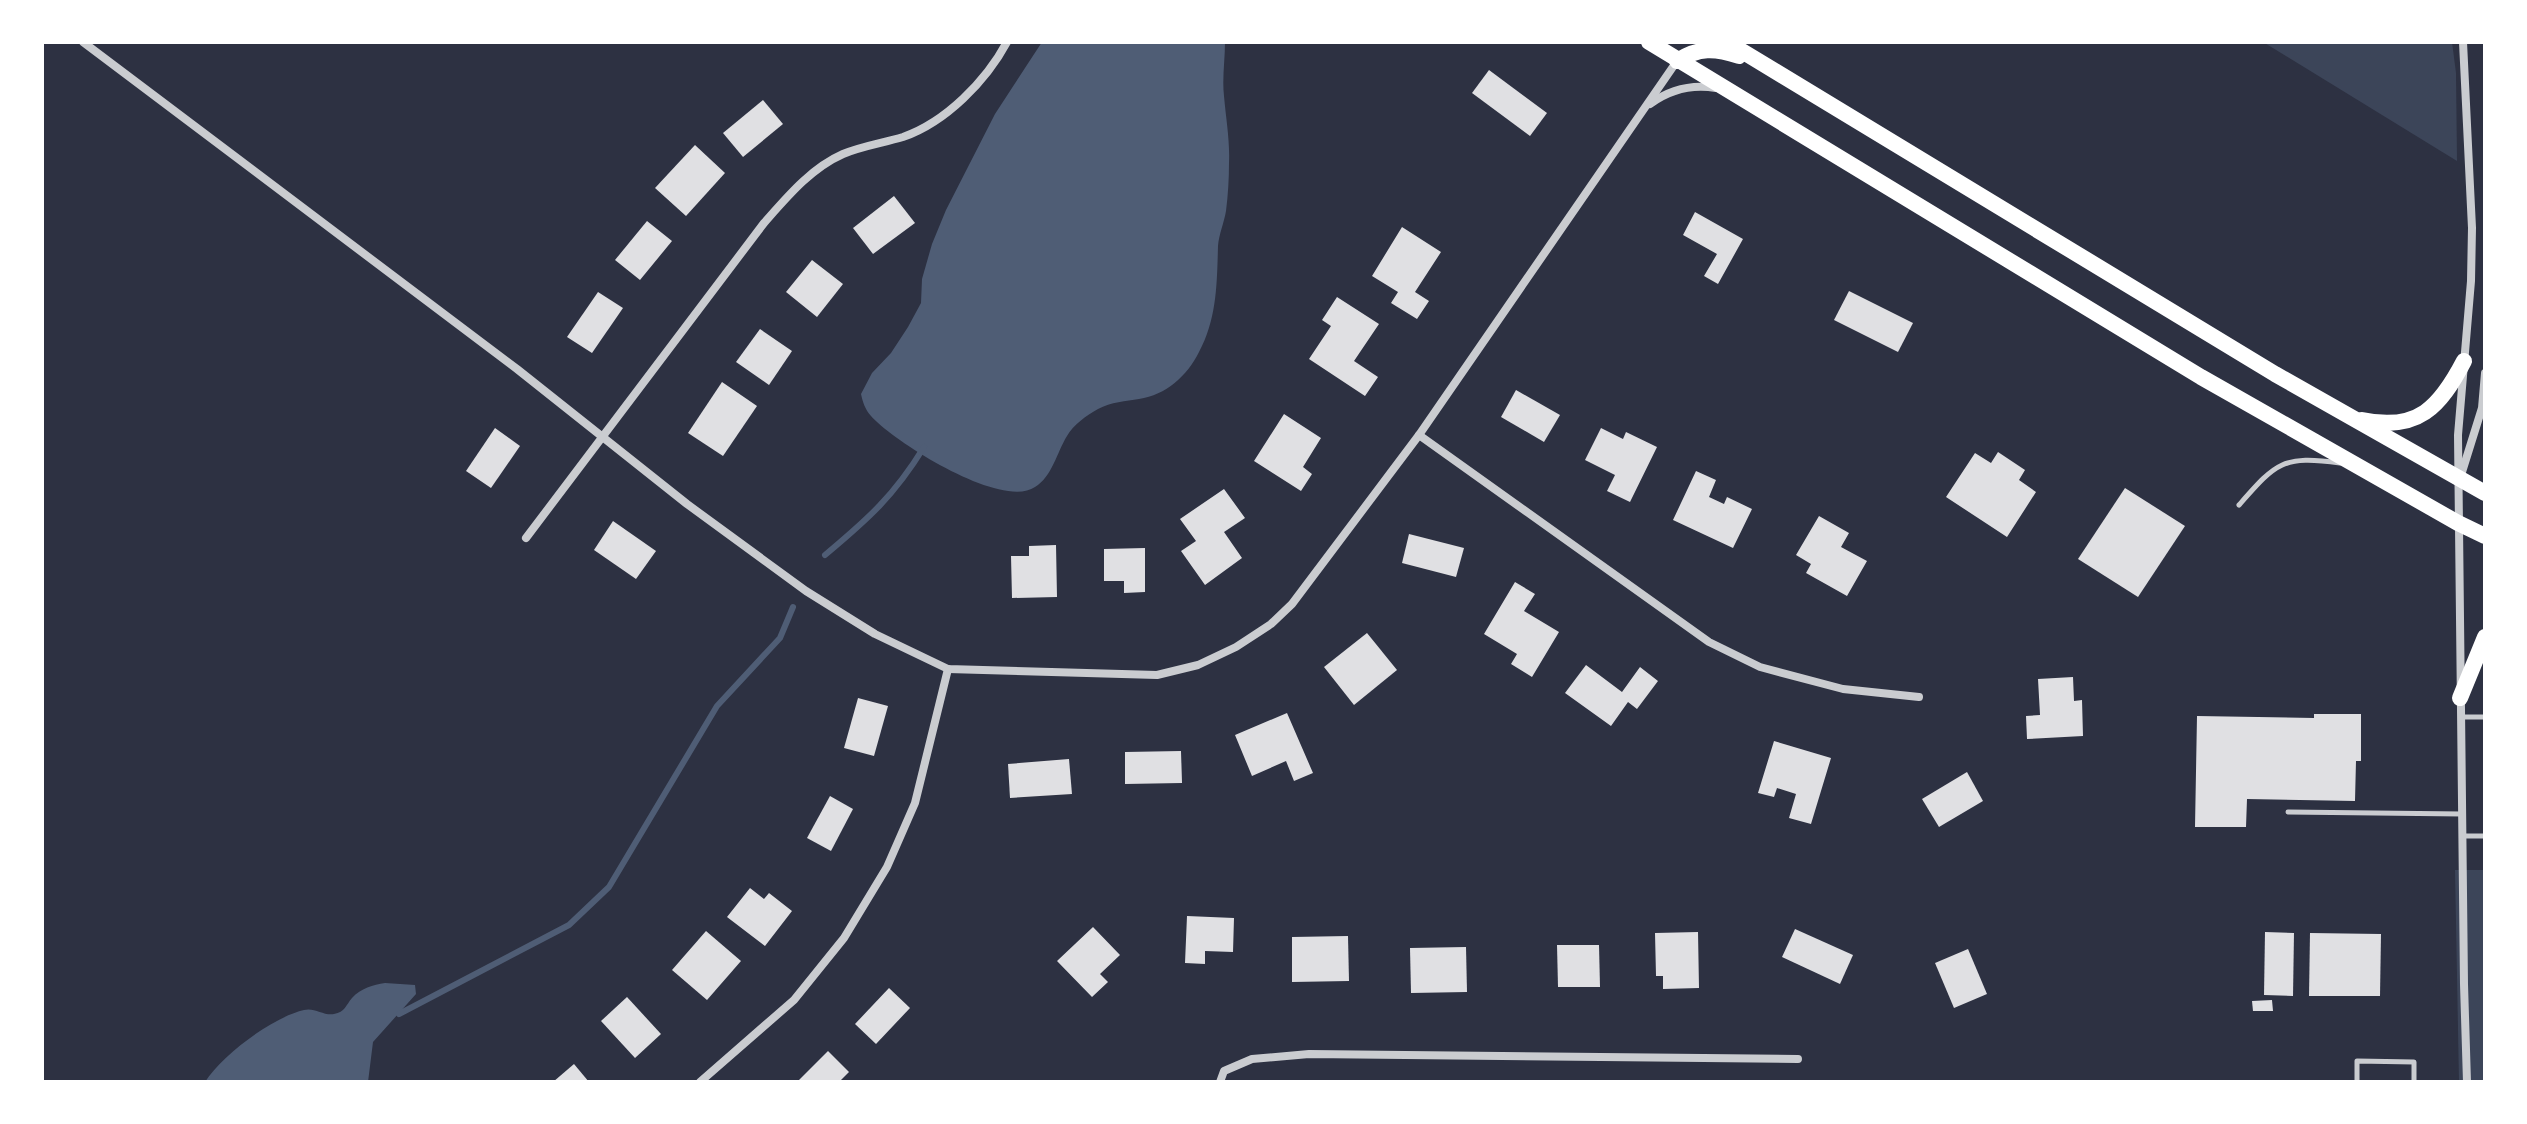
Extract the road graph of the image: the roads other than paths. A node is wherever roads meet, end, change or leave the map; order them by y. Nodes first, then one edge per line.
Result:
1 (83, 42) edge
2 (1007, 42) edge
3 (1649, 42) edge
4 (1727, 42) edge
5 (2463, 42) edge
6 (1677, 61) junction
7 (1767, 67) junction
8 (1725, 89) junction
9 (1643, 110) junction
10 (2464, 361) junction
11 (2485, 373) edge
12 (2351, 418) junction
13 (1419, 435) junction
14 (603, 439) junction
15 (2356, 465) junction
16 (2460, 481) junction
17 (2485, 493) edge
18 (2239, 505) dead end
19 (2458, 523) junction
20 (2485, 536) edge
21 (526, 538) dead end
22 (2485, 637) edge
23 (948, 669) junction
24 (1919, 697) dead end
25 (2460, 698) junction
26 (2461, 717) junction
27 (2485, 717) edge
28 (2288, 812) dead end
29 (2462, 814) junction
30 (2462, 836) junction
31 (2485, 836) edge
32 (1798, 1059) dead end
33 (700, 1082) edge
34 (1220, 1082) edge
35 (2357, 1082) edge
36 (2414, 1082) edge
37 (2467, 1082) edge

1 - 14 street
2 - 14 street
3 - 6 main road
4 - 7 main road
5 - 10 street
6 - 7 main road
6 - 8 main road
6 - 9 street
7 - 12 main road
8 - 9 street
8 - 15 main road
9 - 13 street
10 - 12 main road
10 - 16 street
11 - 16 street
12 - 16 main road
13 - 23 street
13 - 24 street
14 - 21 street
14 - 23 street
15 - 18 lane
15 - 19 main road
16 - 17 main road
16 - 19 street
19 - 20 main road
19 - 25 street
22 - 25 main road
23 - 33 street
25 - 26 street
26 - 27 lane
26 - 29 street
28 - 29 lane
29 - 30 street
30 - 31 lane
30 - 37 street
32 - 34 street
35 - 36 lane

